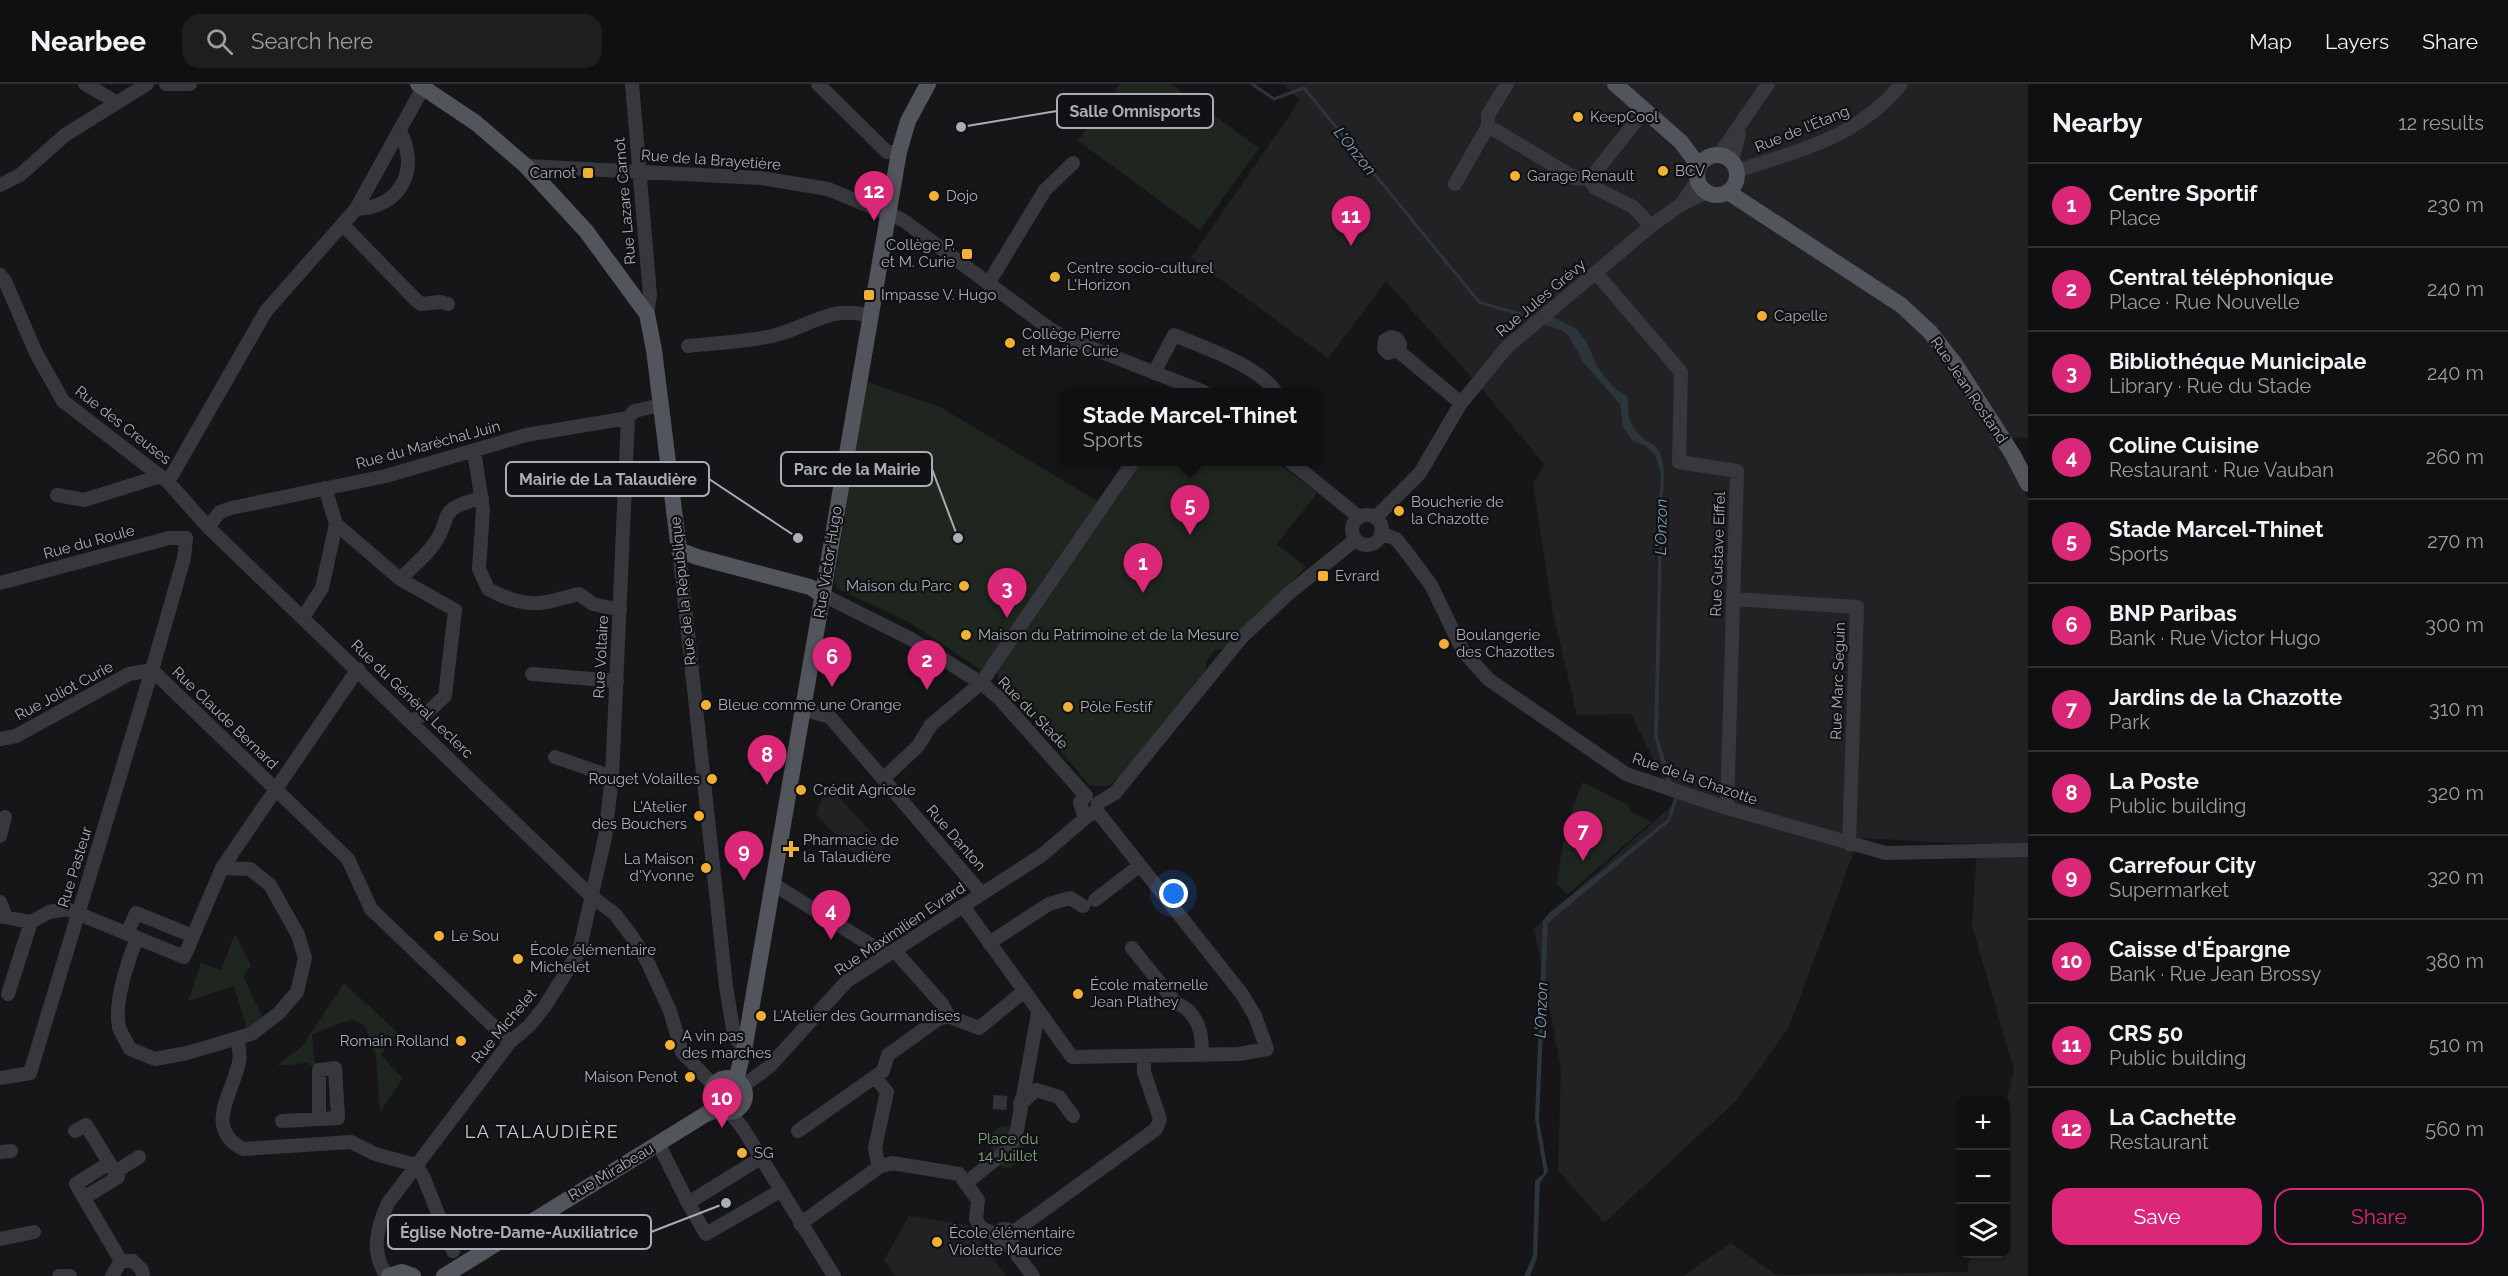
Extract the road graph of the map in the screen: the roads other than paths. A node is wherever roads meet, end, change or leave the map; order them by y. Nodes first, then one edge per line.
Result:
1 (85, 84) edge
2 (147, 84) edge
3 (166, 84) edge
4 (190, 84) edge
5 (632, 84) edge
6 (818, 84) edge
7 (928, 84) edge
8 (1507, 84) edge
9 (1615, 84) edge
10 (1768, 84) edge
11 (1901, 84) edge
12 (422, 85) edge
13 (116, 102) junction
14 (1645, 110) junction
15 (1488, 126) junction
16 (400, 131) junction
17 (899, 152) junction
18 (1073, 163) dead end
19 (526, 166) junction
20 (640, 171) junction
21 (1718, 173) junction
22 (1590, 179) junction
23 (1455, 184) dead end
24 (0, 185) edge
25 (356, 209) junction
26 (890, 213) junction
27 (343, 225) junction
28 (1651, 226) junction
29 (1596, 273) junction
30 (0, 275) edge
31 (988, 284) junction
32 (448, 304) dead end
33 (647, 314) junction
34 (871, 316) junction
35 (688, 346) dead end
36 (1397, 350) dead end
37 (1155, 373) junction
38 (1181, 388) edge
39 (1273, 388) edge
40 (1461, 403) junction
41 (661, 405) junction
42 (628, 418) junction
43 (474, 451) junction
44 (1130, 466) edge
45 (1296, 466) edge
46 (161, 477) junction
47 (2028, 484) edge
48 (325, 489) junction
49 (57, 495) dead end
50 (482, 498) junction
51 (1359, 517) junction
52 (1376, 518) junction
53 (336, 524) junction
54 (208, 527) junction
55 (1381, 533) junction
56 (186, 538) junction
57 (1355, 540) junction
58 (679, 550) junction
59 (400, 579) junction
60 (0, 583) edge
61 (821, 594) junction
62 (1733, 599) junction
63 (620, 610) junction
64 (303, 616) junction
65 (358, 669) junction
66 (152, 670) junction
67 (532, 674) dead end
68 (617, 681) junction
69 (981, 683) junction
70 (802, 709) junction
71 (411, 721) junction
72 (0, 738) edge
73 (555, 757) dead end
74 (612, 777) junction
75 (884, 779) junction
76 (274, 790) junction
77 (1092, 806) junction
78 (1727, 808) junction
79 (5, 817) dead end
80 (0, 836) edge
81 (1849, 844) junction
82 (2028, 850) edge
83 (1139, 866) junction
84 (222, 868) junction
85 (773, 884) junction
86 (982, 894) junction
87 (591, 896) junction
88 (0, 902) edge
89 (963, 906) junction
90 (78, 915) junction
91 (3, 917) edge
92 (31, 922) junction
93 (132, 936) junction
94 (194, 936) junction
95 (989, 943) junction
96 (1132, 948) dead end
97 (890, 952) junction
98 (1023, 992) junction
99 (8, 994) dead end
100 (1038, 1013) junction
101 (948, 1016) junction
102 (238, 1038) junction
103 (510, 1042) junction
104 (745, 1047) junction
105 (1201, 1055) junction
106 (1144, 1056) junction
107 (875, 1077) junction
108 (0, 1078) edge
109 (739, 1083) junction
110 (714, 1086) junction
111 (1020, 1104) junction
112 (728, 1110) junction
113 (1073, 1116) dead end
114 (338, 1118) junction
115 (319, 1119) junction
116 (75, 1131) dead end
117 (798, 1131) dead end
118 (337, 1143) junction
119 (658, 1143) junction
120 (294, 1147) junction
121 (139, 1156) dead end
122 (761, 1158) junction
123 (416, 1165) junction
124 (879, 1167) junction
125 (112, 1168) junction
126 (966, 1183) junction
127 (780, 1191) junction
128 (688, 1203) junction
129 (800, 1224) junction
130 (33, 1232) dead end
131 (1011, 1238) junction
132 (0, 1239) edge
133 (453, 1251) dead end
134 (121, 1261) junction
135 (59, 1276) edge
136 (70, 1276) edge
137 (112, 1276) edge
138 (143, 1276) edge
139 (388, 1276) edge
140 (413, 1276) edge
141 (444, 1276) edge
142 (834, 1276) edge
143 (1033, 1276) edge

1 - 13 street
2 - 13 street
3 - 4 street
5 - 20 street, Rue Lazare Carnot
6 - 17 street
7 - 17 main road, Rue Victor Hugo
8 - 15 street
9 - 14 main road, Rue Jean Rostand
10 - 21 street
11 - 21 street, Rue de l'Étang
12 - 16 street
12 - 19 main road, Rue de la République
13 - 24 street
14 - 21 main road, Rue Jean Rostand
14 - 22 street
15 - 22 street
15 - 23 street
16 - 25 street
16 - 25 street
17 - 26 main road, Rue Victor Hugo
18 - 31 street
19 - 20 street, Rue de la Brayetière
19 - 33 main road, Rue de la République
20 - 26 street, Rue de la Brayetière
20 - 33 street, Rue Lazare Carnot
21 - 28 street, Rue Jules Grévy
21 - 47 main road, Rue Jean Rostand
22 - 28 street
25 - 27 street
26 - 31 street, Rue de la Brayetière
26 - 34 main road, Rue Victor Hugo
27 - 32 street
27 - 46 street
28 - 29 street, Rue Jules Grévy
29 - 40 street, Rue Jules Grévy
29 - 62 street, Rue Gustave Eiffel
30 - 46 street, Rue des Creuses
31 - 37 street, Rue de la Brayetière
33 - 41 main road, Rue de la République
34 - 35 street
34 - 61 main road, Rue Victor Hugo
36 - 40 street
37 - 38 street, Rue de la Brayetière
37 - 39 street
40 - 52 street, Rue Jules Grévy
41 - 42 street, Rue du Maréchal Juin
41 - 58 main road, Rue de la République
42 - 43 street, Rue du Maréchal Juin
42 - 63 street, Rue Voltaire
43 - 48 street, Rue du Maréchal Juin
43 - 50 street
44 - 69 street
45 - 51 street
46 - 49 street
46 - 54 street, Rue des Creuses
48 - 53 street
48 - 54 street, Rue du Maréchal Juin
50 - 59 street
50 - 63 street
51 - 52 street
51 - 57 street
52 - 55 street
53 - 59 street
53 - 64 street
54 - 56 street, Rue du Maréchal Juin
54 - 64 street, Rue du Général Leclerc
55 - 57 street
55 - 78 street, Rue de la Chazotte
56 - 60 street, Rue du Roule
56 - 66 street
57 - 77 street, Rue Maximilien Evrard
58 - 61 main road
58 - 104 street, Rue de la République
59 - 71 street
61 - 69 street, Rue du Stade
61 - 70 main road, Rue Victor Hugo
62 - 78 street, Rue Gustave Eiffel
62 - 81 street, Rue Marc Seguin
63 - 68 street, Rue Voltaire
64 - 65 street, Rue du Général Leclerc
65 - 71 street, Rue du Général Leclerc
65 - 76 street
66 - 72 street, Rue Joliot Curie
66 - 76 street, Rue Claude Bernard
66 - 90 street, Rue Pasteur
67 - 68 street
68 - 74 street, Rue Voltaire
69 - 75 street
69 - 77 street, Rue du Stade
70 - 75 street, Rue Danton
70 - 85 main road, Rue Victor Hugo
71 - 87 street, Rue du Général Leclerc
73 - 74 street
74 - 87 street, Rue Voltaire
75 - 86 street, Rue Danton
76 - 84 street
76 - 103 street, Rue Claude Bernard
77 - 83 street, Rue du Stade
77 - 86 street, Rue Maximilien Evrard
78 - 81 street, Rue de la Chazotte
79 - 80 street
81 - 82 street, Rue de la Chazotte
83 - 95 street
83 - 105 street, Rue du Stade
84 - 94 street
84 - 102 street
85 - 97 street
85 - 104 main road, Rue Victor Hugo
86 - 89 street, Rue Maximilien Evrard
87 - 103 street, Rue Michelet
87 - 110 street, Rue du Général Leclerc
88 - 91 street
89 - 95 street
89 - 97 street, Rue Maximilien Evrard
90 - 92 street
90 - 93 street
90 - 108 street, Rue Pasteur
91 - 92 street
92 - 99 street
93 - 94 street
93 - 94 street
93 - 102 street
95 - 98 street
96 - 105 street
97 - 101 street
97 - 109 street, Rue Maximilien Evrard
98 - 100 street
98 - 101 street
100 - 106 street
100 - 111 street
101 - 107 street
102 - 120 street
103 - 123 street, Rue Michelet
104 - 109 main road, Rue Victor Hugo
105 - 106 street
106 - 131 street
107 - 117 street
107 - 124 street
109 - 110 main road
109 - 112 main road
110 - 112 main road
111 - 113 street
111 - 126 street
112 - 119 main road, Rue Mirabeau
112 - 122 street
114 - 115 street
114 - 115 street
114 - 118 street
115 - 120 street
116 - 125 street
118 - 120 street
118 - 123 street
119 - 128 street
119 - 141 main road, Rue Mirabeau
121 - 125 street
122 - 127 street
122 - 128 street
123 - 133 street
123 - 139 street, Rue Michelet
124 - 126 street
124 - 129 street
125 - 134 street
126 - 131 street
127 - 128 street
127 - 129 street
129 - 142 street
130 - 132 street
131 - 143 street
134 - 137 street
134 - 138 street
135 - 136 street
139 - 140 main road

